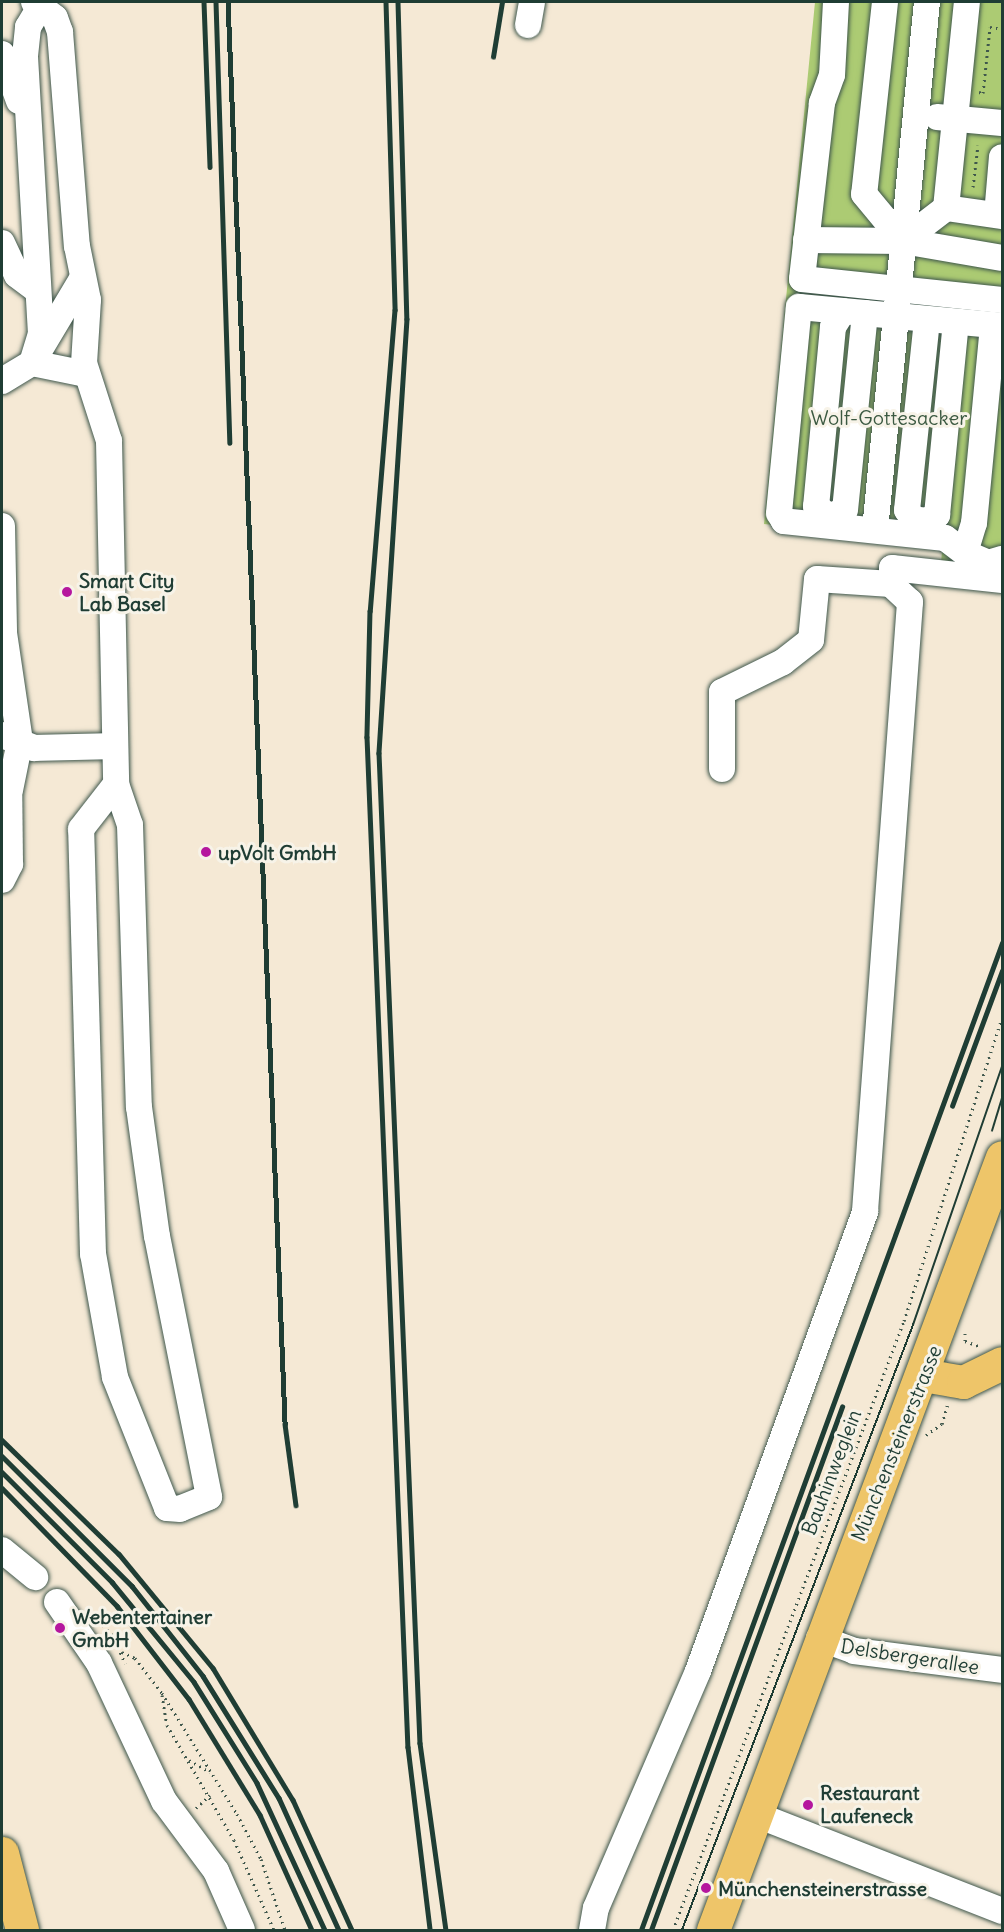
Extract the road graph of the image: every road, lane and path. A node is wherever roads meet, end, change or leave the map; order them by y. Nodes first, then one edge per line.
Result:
1 (836, 2) edge
2 (885, 2) edge
3 (927, 2) edge
4 (967, 2) edge
5 (39, 3) edge
6 (2, 54) edge
7 (917, 114) junction
8 (1002, 123) edge
9 (27, 127) junction
10 (953, 130) junction
11 (978, 145) junction
12 (994, 151) edge
13 (973, 187) junction
14 (947, 196) junction
15 (1000, 207) edge
16 (806, 240) junction
17 (903, 240) junction
18 (2, 243) edge
19 (1002, 258) edge
20 (82, 279) junction
21 (898, 289) junction
22 (38, 291) junction
23 (1002, 300) edge
24 (854, 312) junction
25 (896, 316) junction
26 (927, 320) junction
27 (956, 322) junction
28 (998, 326) edge
29 (32, 363) junction
30 (86, 374) junction
31 (2, 381) edge
32 (788, 424) junction
33 (825, 428) junction
34 (853, 429) junction
35 (884, 432) junction
36 (916, 435) junction
37 (945, 438) junction
38 (992, 442) edge
39 (2, 526) edge
40 (875, 530) junction
41 (965, 553) junction
42 (1002, 559) edge
43 (1002, 580) edge
44 (891, 584) junction
45 (8, 741) edge
46 (115, 746) junction
47 (722, 769) dead end
48 (116, 784) junction
49 (2, 880) edge
50 (1002, 1018) edge
51 (1002, 1157) edge
52 (969, 1323) dead end
53 (969, 1342) junction
54 (997, 1357) edge
55 (938, 1379) junction
56 (889, 1457) junction
57 (2, 1550) edge
58 (35, 1577) dead end
59 (57, 1602) dead end
60 (819, 1638) junction
61 (122, 1652) dead end
62 (1002, 1670) edge
63 (162, 1693) junction
64 (188, 1759) junction
65 (212, 1773) junction
66 (757, 1815) junction
67 (2, 1853) edge
68 (1002, 1911) edge
69 (22, 1930) edge
70 (242, 1930) edge
71 (274, 1930) edge
72 (287, 1930) edge
73 (592, 1930) edge
74 (673, 1930) edge
75 (713, 1930) edge

1 - 16 street
2 - 17 street
3 - 7 street
4 - 10 street
5 - 9 street
5 - 20 street
6 - 9 street
7 - 10 street
7 - 17 street
8 - 10 street
9 - 22 street
10 - 11 path
10 - 14 street
11 - 12 path
11 - 13 path
12 - 15 street
13 - 14 path
13 - 15 path
14 - 15 street
14 - 17 street
16 - 17 street
16 - 21 street
17 - 19 street
17 - 21 street
18 - 22 street
20 - 29 street
20 - 30 street
21 - 23 street
21 - 25 street
22 - 29 street
24 - 25 street
24 - 32 street
24 - 33 street
24 - 34 street
25 - 26 street
25 - 35 street
26 - 27 street
26 - 36 street
27 - 28 street
27 - 37 street
28 - 38 street
29 - 30 street
29 - 31 street
30 - 46 street
32 - 33 street
32 - 40 street
33 - 34 street
33 - 34 street
34 - 35 street
35 - 36 street
35 - 40 street
36 - 37 street
36 - 37 street
37 - 38 street
38 - 41 street
39 - 45 street
40 - 41 street
41 - 42 street
43 - 44 street
44 - 47 street
44 - 73 street
45 - 46 street
45 - 49 street
46 - 48 street
48 - 48 street
50 - 74 path, Bauhinweglein
51 - 55 main road, Münchensteinerstrasse
52 - 53 path
53 - 54 path
53 - 55 path
54 - 55 main road
55 - 56 main road, Münchensteinerstrasse
55 - 56 path
56 - 60 main road, Münchensteinerstrasse
57 - 58 street
59 - 70 street
60 - 62 street, Delsbergerallee
60 - 66 main road, Münchensteinerstrasse
61 - 63 path
63 - 64 path
63 - 65 path
64 - 65 path
64 - 71 path
65 - 72 path
66 - 68 street
66 - 75 main road, Münchensteinerstrasse
67 - 69 main road

